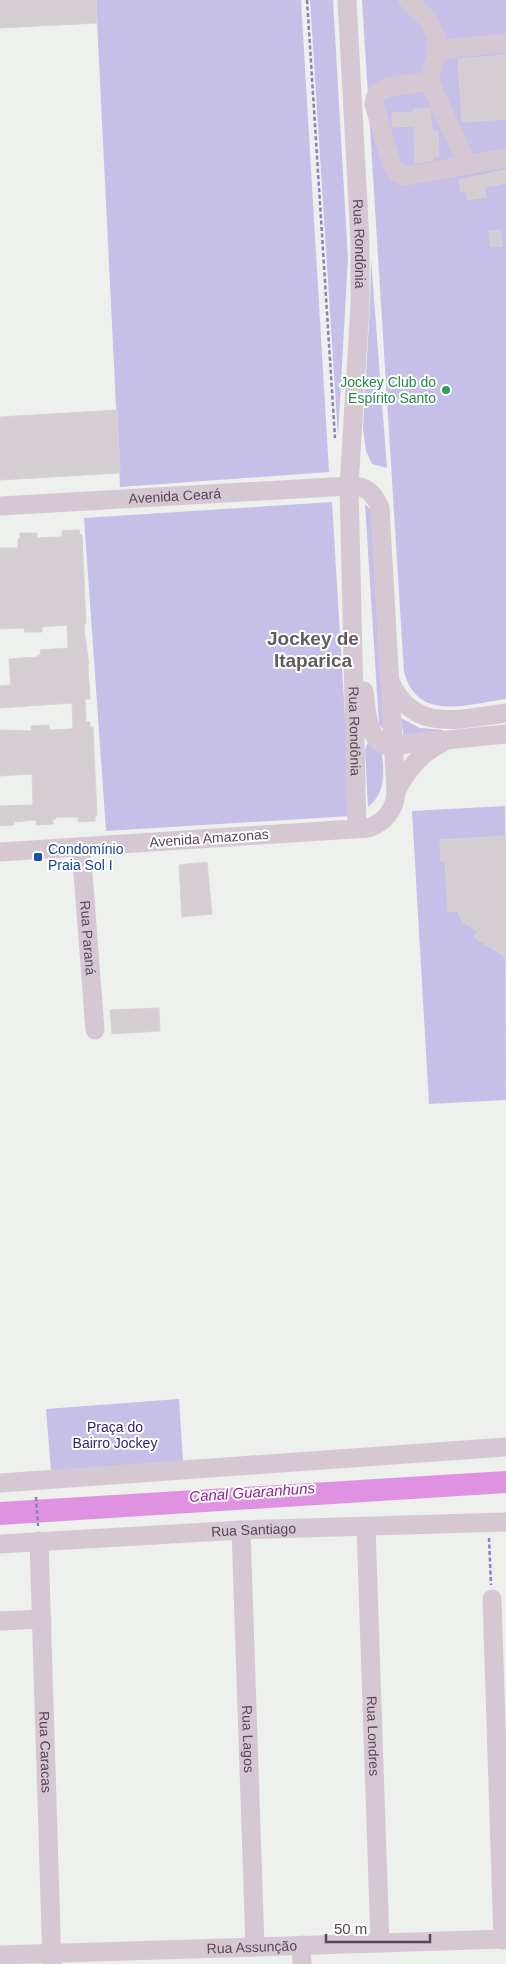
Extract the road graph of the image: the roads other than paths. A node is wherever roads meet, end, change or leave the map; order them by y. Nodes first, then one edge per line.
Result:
1 (347, 0) edge
2 (408, 0) edge
3 (506, 43) edge
4 (437, 50) junction
5 (429, 81) junction
6 (506, 158) edge
7 (468, 165) junction
8 (349, 486) junction
9 (0, 506) edge
10 (352, 624) junction
11 (389, 679) junction
12 (506, 713) edge
13 (506, 734) edge
14 (450, 740) junction
15 (393, 747) junction
16 (396, 792) junction
17 (357, 828) junction
18 (80, 847) junction
19 (0, 852) edge
20 (95, 1030) dead end
21 (506, 1447) edge
22 (0, 1483) edge
23 (497, 1522) edge
24 (366, 1527) junction
25 (241, 1530) junction
26 (38, 1537) junction
27 (0, 1544) edge
28 (492, 1599) road end
29 (42, 1619) junction
30 (0, 1621) edge
31 (504, 1939) edge
32 (380, 1943) junction
33 (255, 1947) junction
34 (0, 1955) edge
35 (302, 1955) edge
36 (52, 1959) edge

1 - 8 street, Rua Rondônia
2 - 4 street
3 - 4 street
4 - 5 street
5 - 7 street
5 - 7 street
6 - 7 street
8 - 9 street, Avenida Ceará
8 - 10 street, Rua Rondônia
8 - 11 street
10 - 15 street
10 - 17 street, Rua Rondônia
11 - 12 street
11 - 15 street
13 - 14 street
14 - 15 street
14 - 16 street
15 - 16 street
16 - 17 street, Avenida Amazonas
17 - 18 street, Avenida Amazonas
18 - 19 street, Avenida Amazonas
18 - 20 street, Rua Paraná
21 - 22 street
23 - 24 street, Rua Santiago
24 - 25 street, Rua Santiago
24 - 32 street, Rua Londres
25 - 26 street, Rua Santiago
25 - 33 street, Rua Lagos
26 - 27 street, Rua Santiago
26 - 29 street, Rua Caracas
28 - 31 street
29 - 30 street
29 - 36 street, Rua Caracas
31 - 32 street, Rua Assunção
32 - 35 street, Rua Assunção
33 - 35 street, Rua Assunção
33 - 36 street, Rua Assunção
34 - 36 street, Rua Assunção

